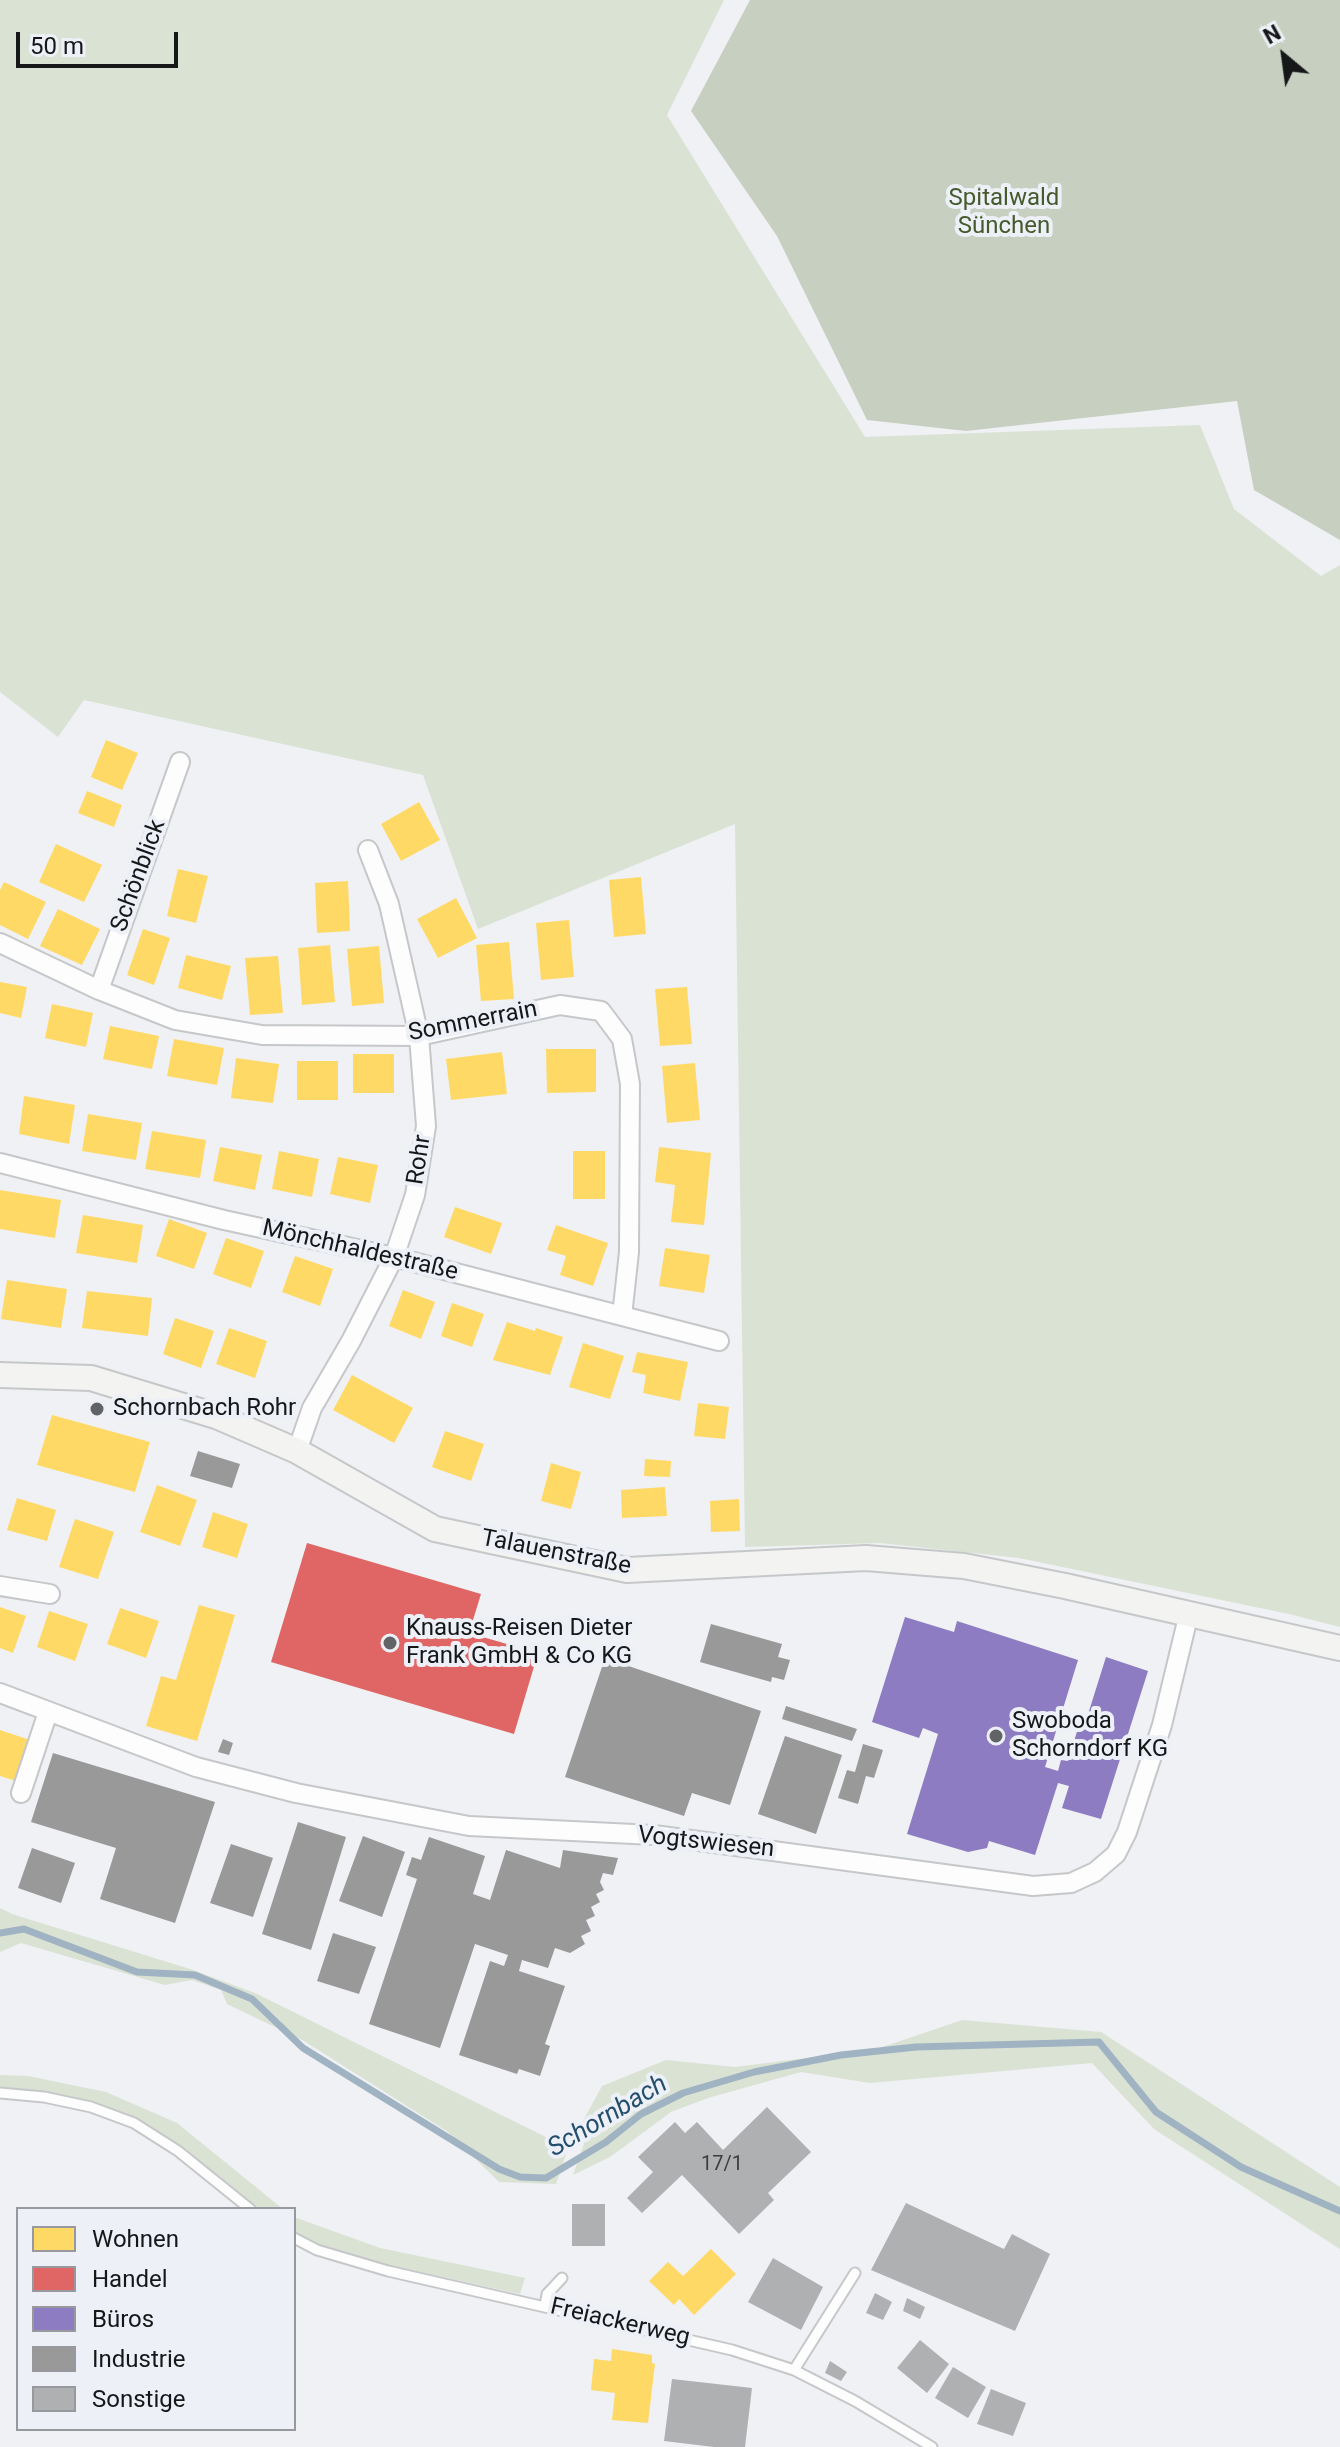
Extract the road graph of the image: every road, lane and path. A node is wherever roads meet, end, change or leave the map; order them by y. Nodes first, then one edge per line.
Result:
1 (180, 762) dead end
2 (368, 850) dead end
3 (0, 943) edge
4 (99, 990) junction
5 (419, 1036) junction
6 (0, 1163) edge
7 (394, 1257) junction
8 (622, 1316) junction
9 (719, 1341) dead end
10 (0, 1375) edge
11 (297, 1451) junction
12 (0, 1586) edge
13 (50, 1594) dead end
14 (1189, 1613) junction
15 (1340, 1648) edge
16 (0, 1693) edge
17 (48, 1712) junction
18 (21, 1793) dead end
19 (0, 2093) edge
20 (248, 2207) edge
21 (296, 2239) edge
22 (855, 2273) dead end
23 (562, 2278) dead end
24 (545, 2306) junction
25 (794, 2370) junction
26 (932, 2447) edge

1 - 4 street, Schönblick
2 - 5 street, Rohr
3 - 4 street, Sommerrain
4 - 5 street, Sommerrain
5 - 7 street, Rohr
5 - 8 street, Sommerrain
6 - 7 street, Mönchhaldestraße
7 - 8 street, Mönchhaldestraße
7 - 11 street, Rohr
8 - 9 street, Mönchhaldestraße
10 - 11 street, Talauenstraße
11 - 14 street, Talauenstraße
12 - 13 street
14 - 15 street, Talauenstraße
14 - 17 street, Vogtswiesen
16 - 17 street, Vogtswiesen
17 - 18 street
19 - 20 lane
21 - 24 lane, Freiackerweg
22 - 25 lane
23 - 24 lane
24 - 25 lane, Freiackerweg
25 - 26 lane, Freiackerweg

